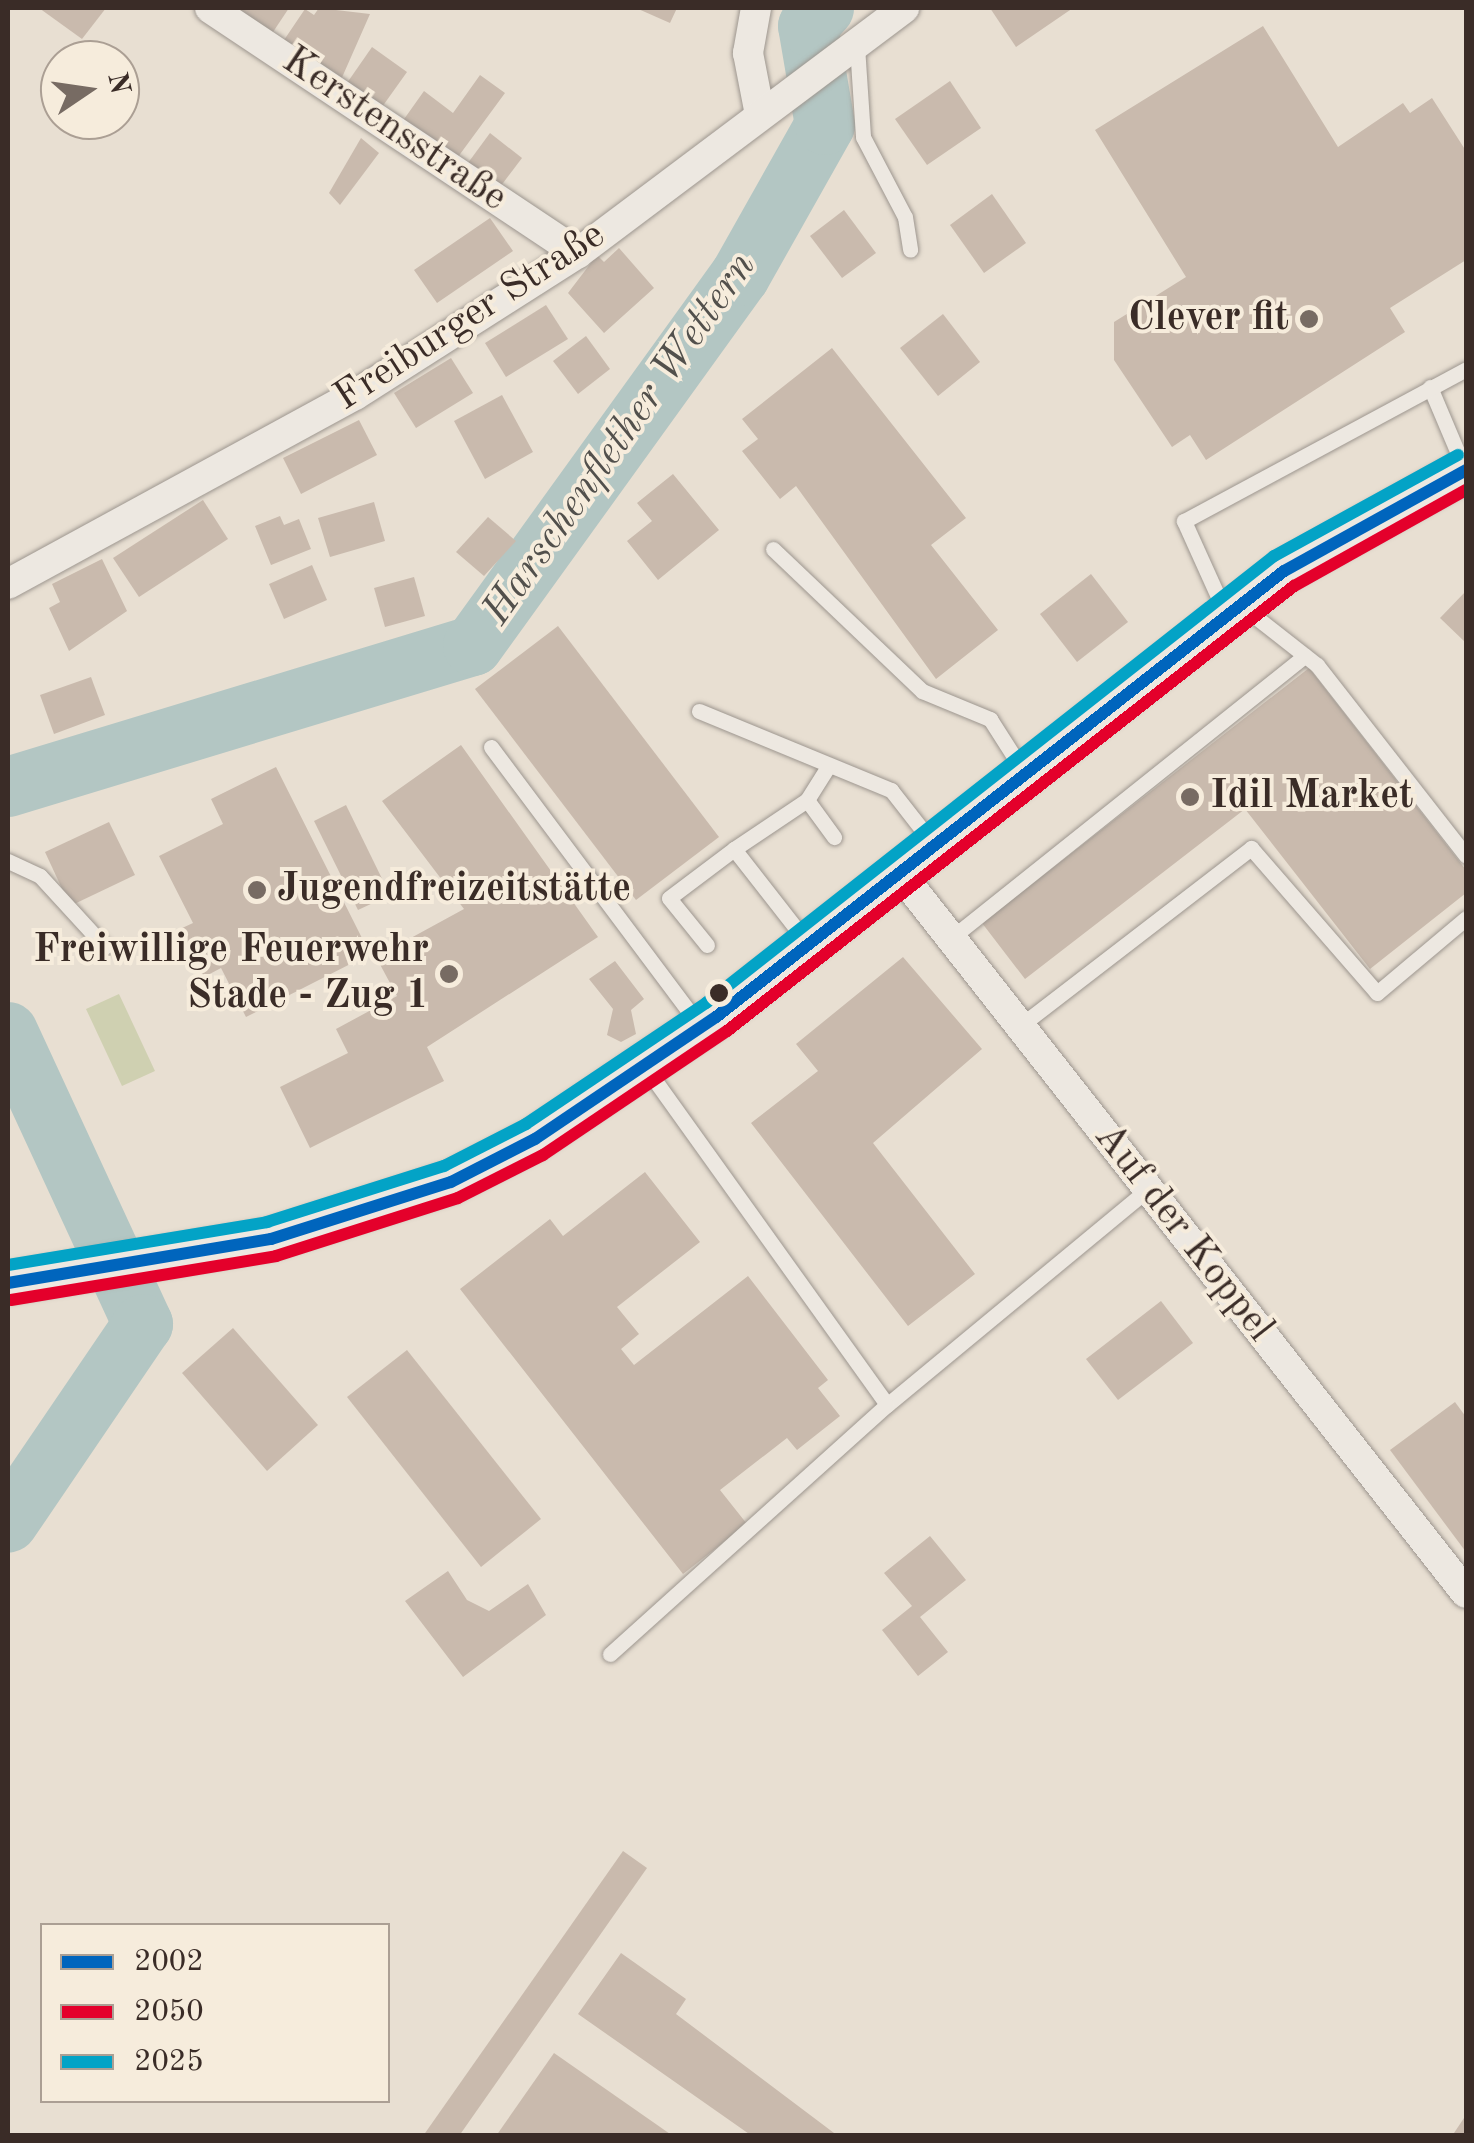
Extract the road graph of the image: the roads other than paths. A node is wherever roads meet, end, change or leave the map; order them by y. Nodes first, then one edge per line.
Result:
1 (210, 8) edge
2 (756, 8) edge
3 (904, 8) edge
4 (857, 46) junction
5 (760, 115) junction
6 (910, 250) dead end
7 (578, 252) junction
8 (1466, 369) edge
9 (1430, 387) junction
10 (1466, 470) edge
11 (773, 549) dead end
12 (8, 584) edge
13 (1233, 610) junction
14 (1305, 656) junction
15 (698, 712) dead end
16 (491, 747) dead end
17 (829, 765) junction
18 (1026, 774) junction
19 (807, 800) junction
20 (834, 837) dead end
21 (934, 845) junction
22 (734, 850) junction
23 (1466, 856) edge
24 (8, 861) edge
25 (898, 872) junction
26 (1466, 918) edge
27 (950, 939) junction
28 (707, 945) dead end
29 (809, 945) junction
30 (105, 948) dead end
31 (1020, 1026) junction
32 (702, 1028) junction
33 (646, 1068) junction
34 (1148, 1189) junction
35 (8, 1283) edge
36 (887, 1405) junction
37 (1466, 1594) edge
38 (610, 1654) dead end

1 - 7 street, Kerstensstraße
2 - 5 street
3 - 4 street, Freiburger Straße
4 - 5 street, Freiburger Straße
4 - 6 lane
5 - 7 street, Freiburger Straße
7 - 12 street, Freiburger Straße
8 - 9 lane
9 - 10 lane
9 - 13 lane
10 - 13 main road
11 - 18 lane
13 - 14 lane
13 - 18 main road
14 - 23 lane
14 - 27 lane
15 - 17 lane
16 - 32 lane
17 - 19 lane
17 - 21 lane
18 - 21 main road
19 - 20 lane
19 - 22 lane
21 - 25 main road
22 - 28 lane
22 - 29 lane
24 - 30 lane
25 - 27 street, Auf der Koppel
25 - 29 main road
26 - 31 lane
27 - 31 street, Auf der Koppel
29 - 32 main road
31 - 34 street, Auf der Koppel
32 - 33 main road
33 - 35 main road
33 - 36 lane
34 - 36 lane
34 - 37 street, Auf der Koppel
36 - 38 lane

